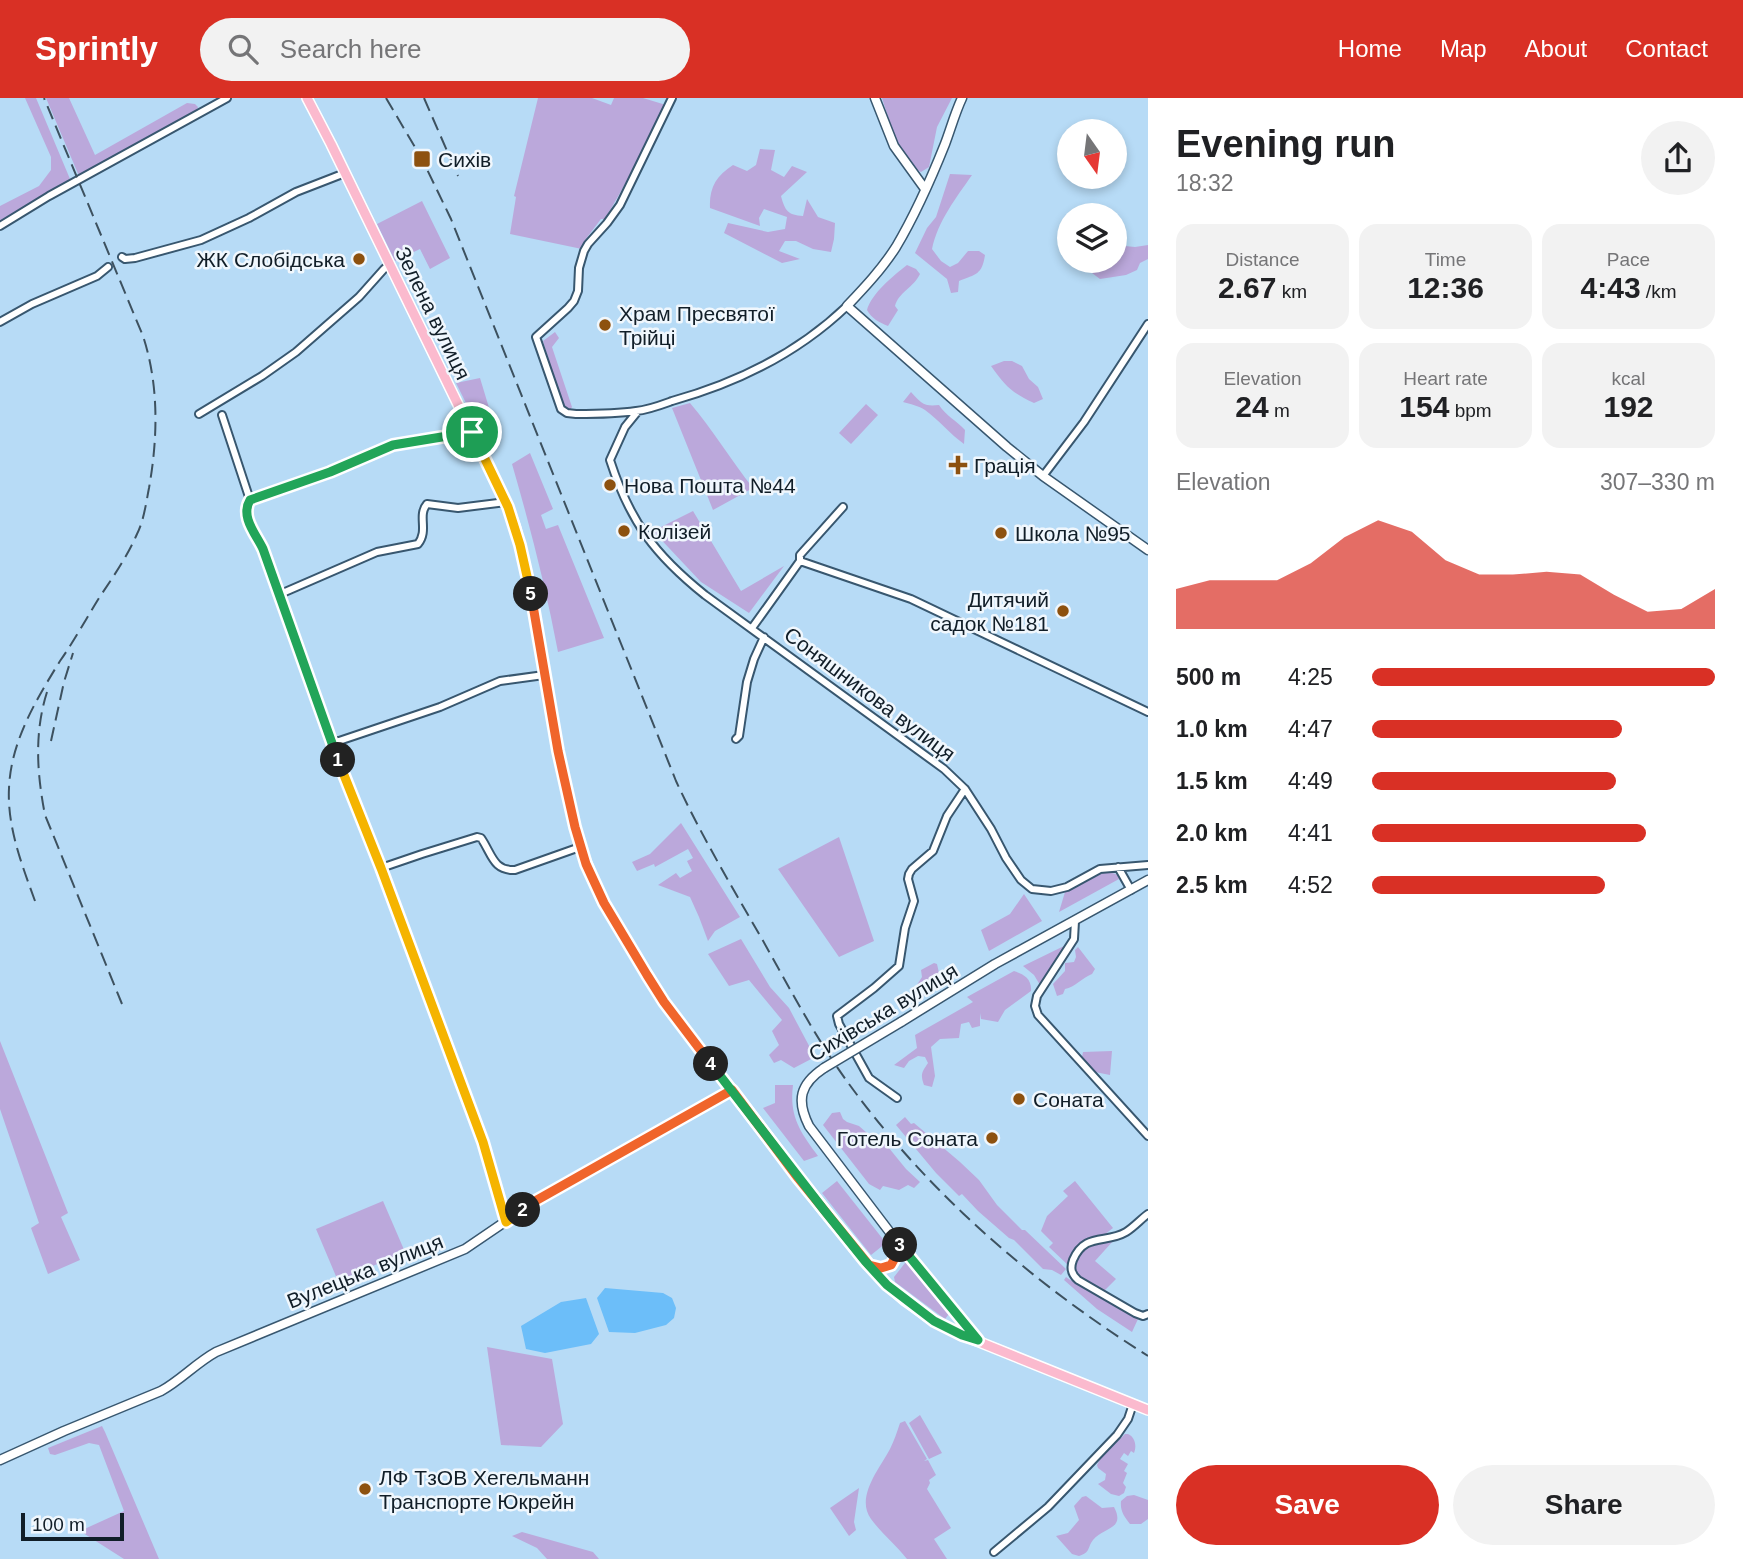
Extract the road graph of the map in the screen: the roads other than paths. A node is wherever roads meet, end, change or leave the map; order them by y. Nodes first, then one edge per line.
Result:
1 (227, 98) edge
2 (307, 98) edge
3 (672, 98) edge
4 (875, 98) edge
5 (962, 98) edge
6 (345, 173) junction
7 (925, 189) junction
8 (0, 226) edge
9 (122, 257) dead end
10 (390, 265) junction
11 (108, 267) dead end
12 (847, 306) junction
13 (0, 322) edge
14 (1148, 324) edge
15 (638, 411) junction
16 (199, 414) dead end
17 (222, 415) dead end
18 (472, 432) junction
19 (1043, 476) junction
20 (250, 500) junction
21 (506, 502) junction
22 (843, 507) dead end
23 (1148, 550) edge
24 (800, 561) junction
25 (278, 595) junction
26 (752, 628) junction
27 (764, 637) junction
28 (544, 675) junction
29 (1148, 712) edge
30 (736, 739) dead end
31 (330, 741) junction
32 (965, 789) junction
33 (580, 847) junction
34 (1148, 864) edge
35 (1118, 867) junction
36 (381, 868) junction
37 (1148, 880) edge
38 (1131, 890) junction
39 (1075, 921) junction
40 (732, 1090) junction
41 (897, 1098) dead end
42 (1148, 1136) edge
43 (1148, 1214) edge
44 (506, 1222) junction
45 (898, 1243) junction
46 (869, 1265) junction
47 (1148, 1314) edge
48 (978, 1340) junction
49 (1133, 1404) junction
50 (1148, 1410) edge
51 (0, 1460) edge
52 (994, 1552) dead end

1 - 8 street
2 - 6 main road, Зелена вулиця
3 - 15 street
4 - 7 street
5 - 7 street
6 - 9 street
6 - 10 main road, Зелена вулиця
7 - 12 street
10 - 16 street
10 - 18 main road, Зелена вулиця
11 - 13 street
12 - 15 street
12 - 19 street
14 - 19 street
15 - 26 street, Соняшникова вулиця
17 - 20 street
18 - 20 street
18 - 21 main road, Зелена вулиця
19 - 23 street
20 - 25 street
21 - 25 street
21 - 28 main road, Зелена вулиця
22 - 24 street
24 - 26 street
24 - 29 street
25 - 31 street
26 - 27 street, Соняшникова вулиця
27 - 30 street
27 - 32 street, Соняшникова вулиця
28 - 31 street
28 - 33 main road, Зелена вулиця
31 - 36 street
32 - 35 street, Соняшникова вулиця
32 - 41 street, Соняшникова вулиця
33 - 36 street
33 - 40 main road, Зелена вулиця
34 - 35 street, Соняшникова вулиця
35 - 38 street
36 - 44 street
37 - 38 street, Сихівська вулиця
38 - 39 street, Сихівська вулиця
39 - 42 street
39 - 45 street, Сихівська вулиця, bridge
40 - 44 street, Вулецька вулиця
40 - 46 main road, Зелена вулиця
43 - 47 street
44 - 51 street, Вулецька вулиця
45 - 46 street
45 - 48 street, Сихівська вулиця
46 - 48 main road, Зелена вулиця
48 - 49 main road, Зелена вулиця
49 - 50 main road, Зелена вулиця
49 - 52 street

